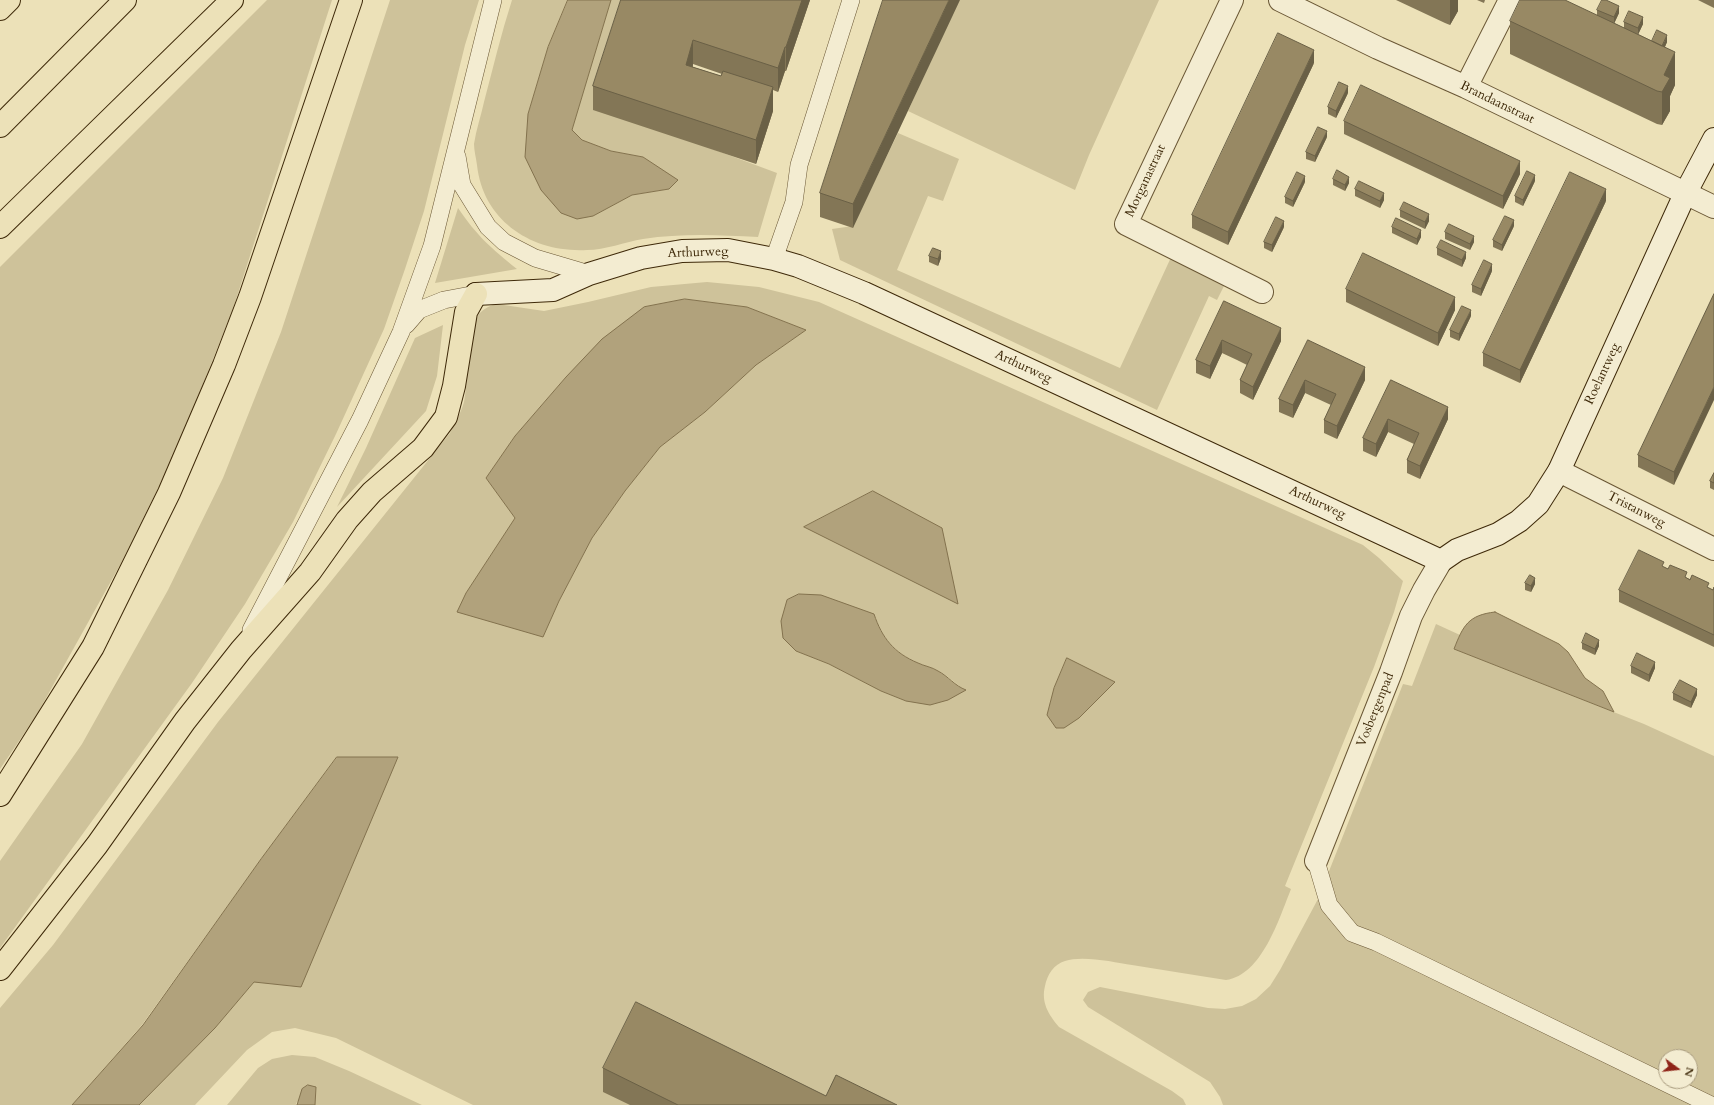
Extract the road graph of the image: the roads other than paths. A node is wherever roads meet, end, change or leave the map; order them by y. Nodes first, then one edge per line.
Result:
1 (9, 0) edge
2 (125, 0) edge
3 (232, 0) edge
4 (493, 0) edge
5 (851, 0) edge
6 (1232, 0) edge
7 (1280, 0) edge
8 (1510, 0) edge
9 (349, 7) edge
10 (0, 9) edge
11 (1466, 87) junction
12 (0, 126) edge
13 (1714, 139) edge
14 (456, 150) junction
15 (1685, 194) junction
16 (1714, 208) edge
17 (0, 227) edge
18 (774, 259) junction
19 (589, 274) junction
20 (1262, 292) dead end
21 (476, 294) junction
22 (401, 332) junction
23 (1559, 471) junction
24 (1714, 549) edge
25 (1441, 560) junction
26 (241, 650) junction
27 (0, 795) edge
28 (1316, 861) joint
29 (0, 969) edge
30 (1712, 1105) edge

1 - 10 highway
2 - 12 highway
3 - 17 highway
4 - 14 lane
5 - 18 lane
6 - 20 street, Morganastraat
7 - 11 street, Brandaanstraat
8 - 11 street
9 - 27 highway
11 - 15 street, Brandaanstraat
13 - 15 street, Roelantweg
14 - 19 lane
14 - 22 lane
15 - 16 street, Brandaanstraat
15 - 23 street, Roelantweg
18 - 19 street, Arthurweg
18 - 25 street, Arthurweg
19 - 21 street, Arthurweg
21 - 22 lane, Arthurweg
21 - 26 highway
22 - 26 lane
23 - 24 street, Tristanweg
23 - 25 street, Roelantweg
25 - 28 street, Vosbergenpad
26 - 29 highway
28 - 30 lane

